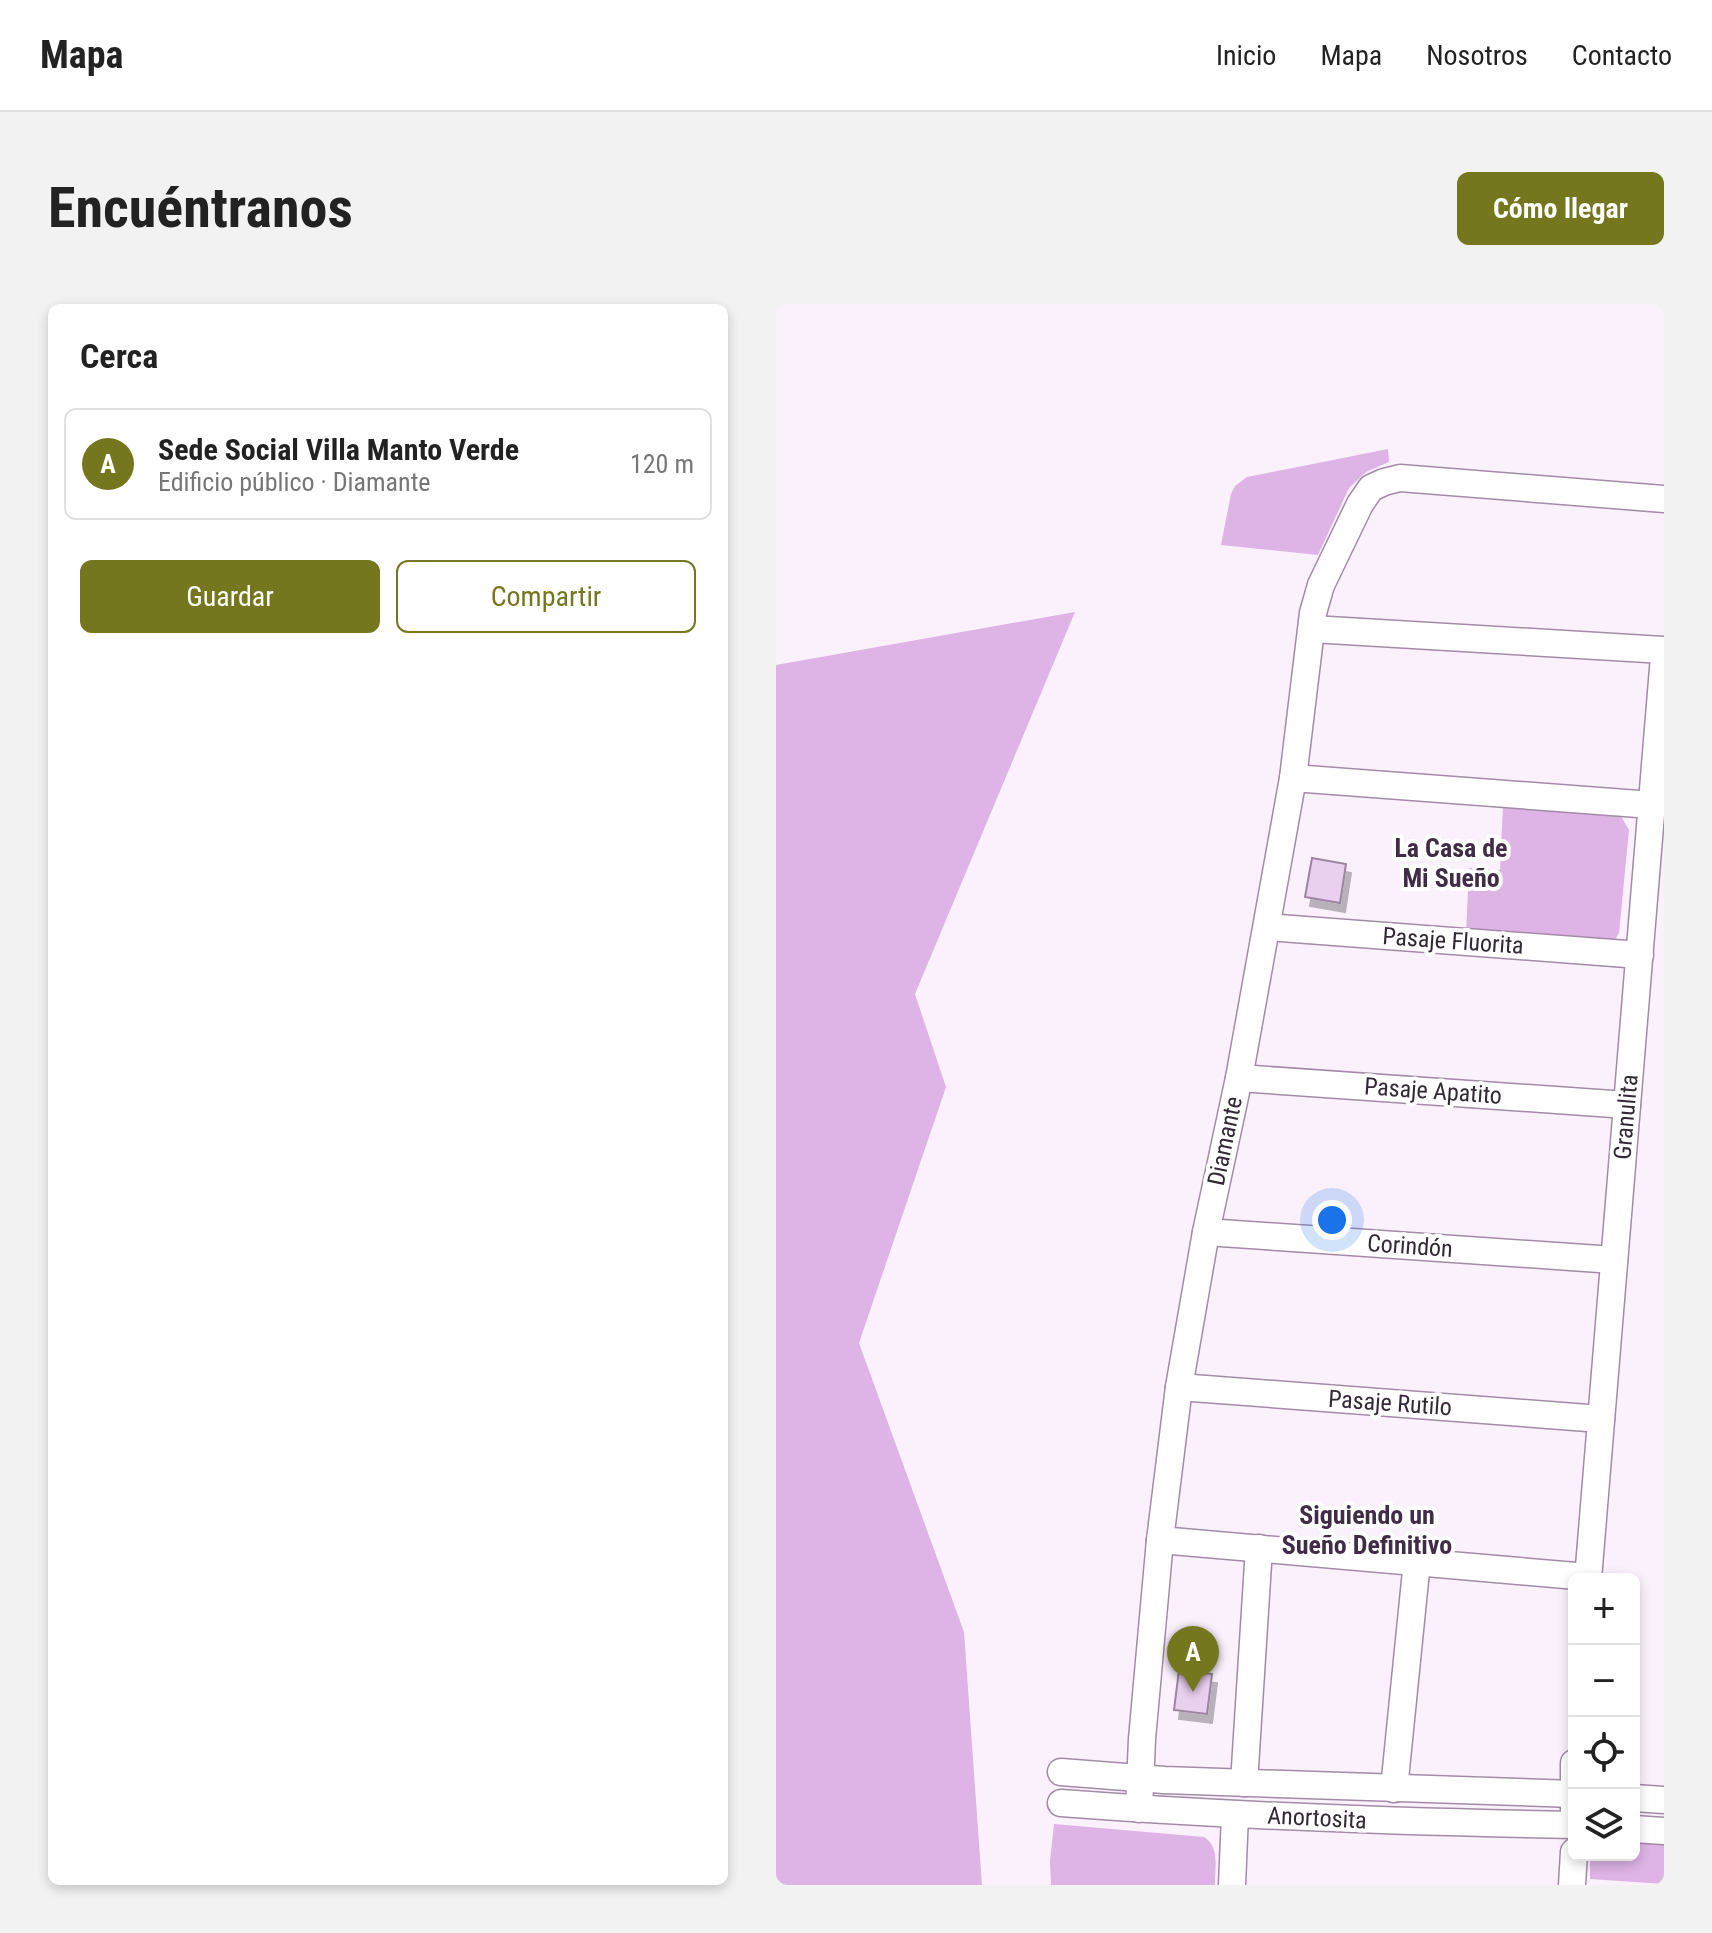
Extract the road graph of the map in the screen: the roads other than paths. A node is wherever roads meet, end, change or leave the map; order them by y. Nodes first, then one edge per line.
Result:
1 (1664, 499) edge
2 (1312, 629) junction
3 (1664, 661) edge
4 (1293, 778) junction
5 (1655, 818) edge
6 (1267, 927) junction
7 (1640, 955) junction
8 (1239, 1078) junction
9 (1627, 1105) junction
10 (1206, 1232) junction
11 (1614, 1260) junction
12 (1179, 1387) junction
13 (1601, 1419) junction
14 (1160, 1540) junction
15 (1259, 1548) junction
16 (1417, 1561) junction
17 (1588, 1573) edge
18 (1568, 1576) edge
19 (1061, 1772) dead end
20 (1140, 1779) junction
21 (1244, 1783) junction
22 (1394, 1789) junction
23 (1568, 1794) edge
24 (1640, 1798) edge
25 (1664, 1800) edge
26 (1061, 1803) dead end
27 (1139, 1809) junction
28 (1235, 1815) junction
29 (1568, 1825) edge
30 (1640, 1829) edge
31 (1664, 1831) edge
32 (1573, 1861) edge
33 (1232, 1885) edge
34 (1572, 1885) edge

1 - 2 street, Diamante
2 - 3 street
2 - 4 street, Diamante
3 - 5 street, Granulita
4 - 5 street
4 - 6 street, Diamante
5 - 7 street, Granulita
6 - 7 street, Pasaje Fluorita
6 - 8 street, Diamante
7 - 9 street, Granulita
8 - 9 street, Pasaje Apatito
8 - 10 street, Diamante
9 - 11 street, Granulita
10 - 11 street, Corindón
10 - 12 street, Diamante
11 - 13 street, Granulita
12 - 13 street, Pasaje Rutilo
12 - 14 street, Diamante
13 - 17 street, Granulita
14 - 15 street
14 - 20 street, Diamante
15 - 16 street
15 - 21 street
16 - 18 street
16 - 22 street
19 - 20 street, Anortosita
20 - 21 street, Anortosita
20 - 27 street, Diamante
21 - 22 street, Anortosita
22 - 23 street, Anortosita
24 - 25 street
26 - 27 street, Anortosita
27 - 28 street, Anortosita
28 - 29 street, Anortosita
28 - 33 street
30 - 31 street
32 - 34 street

